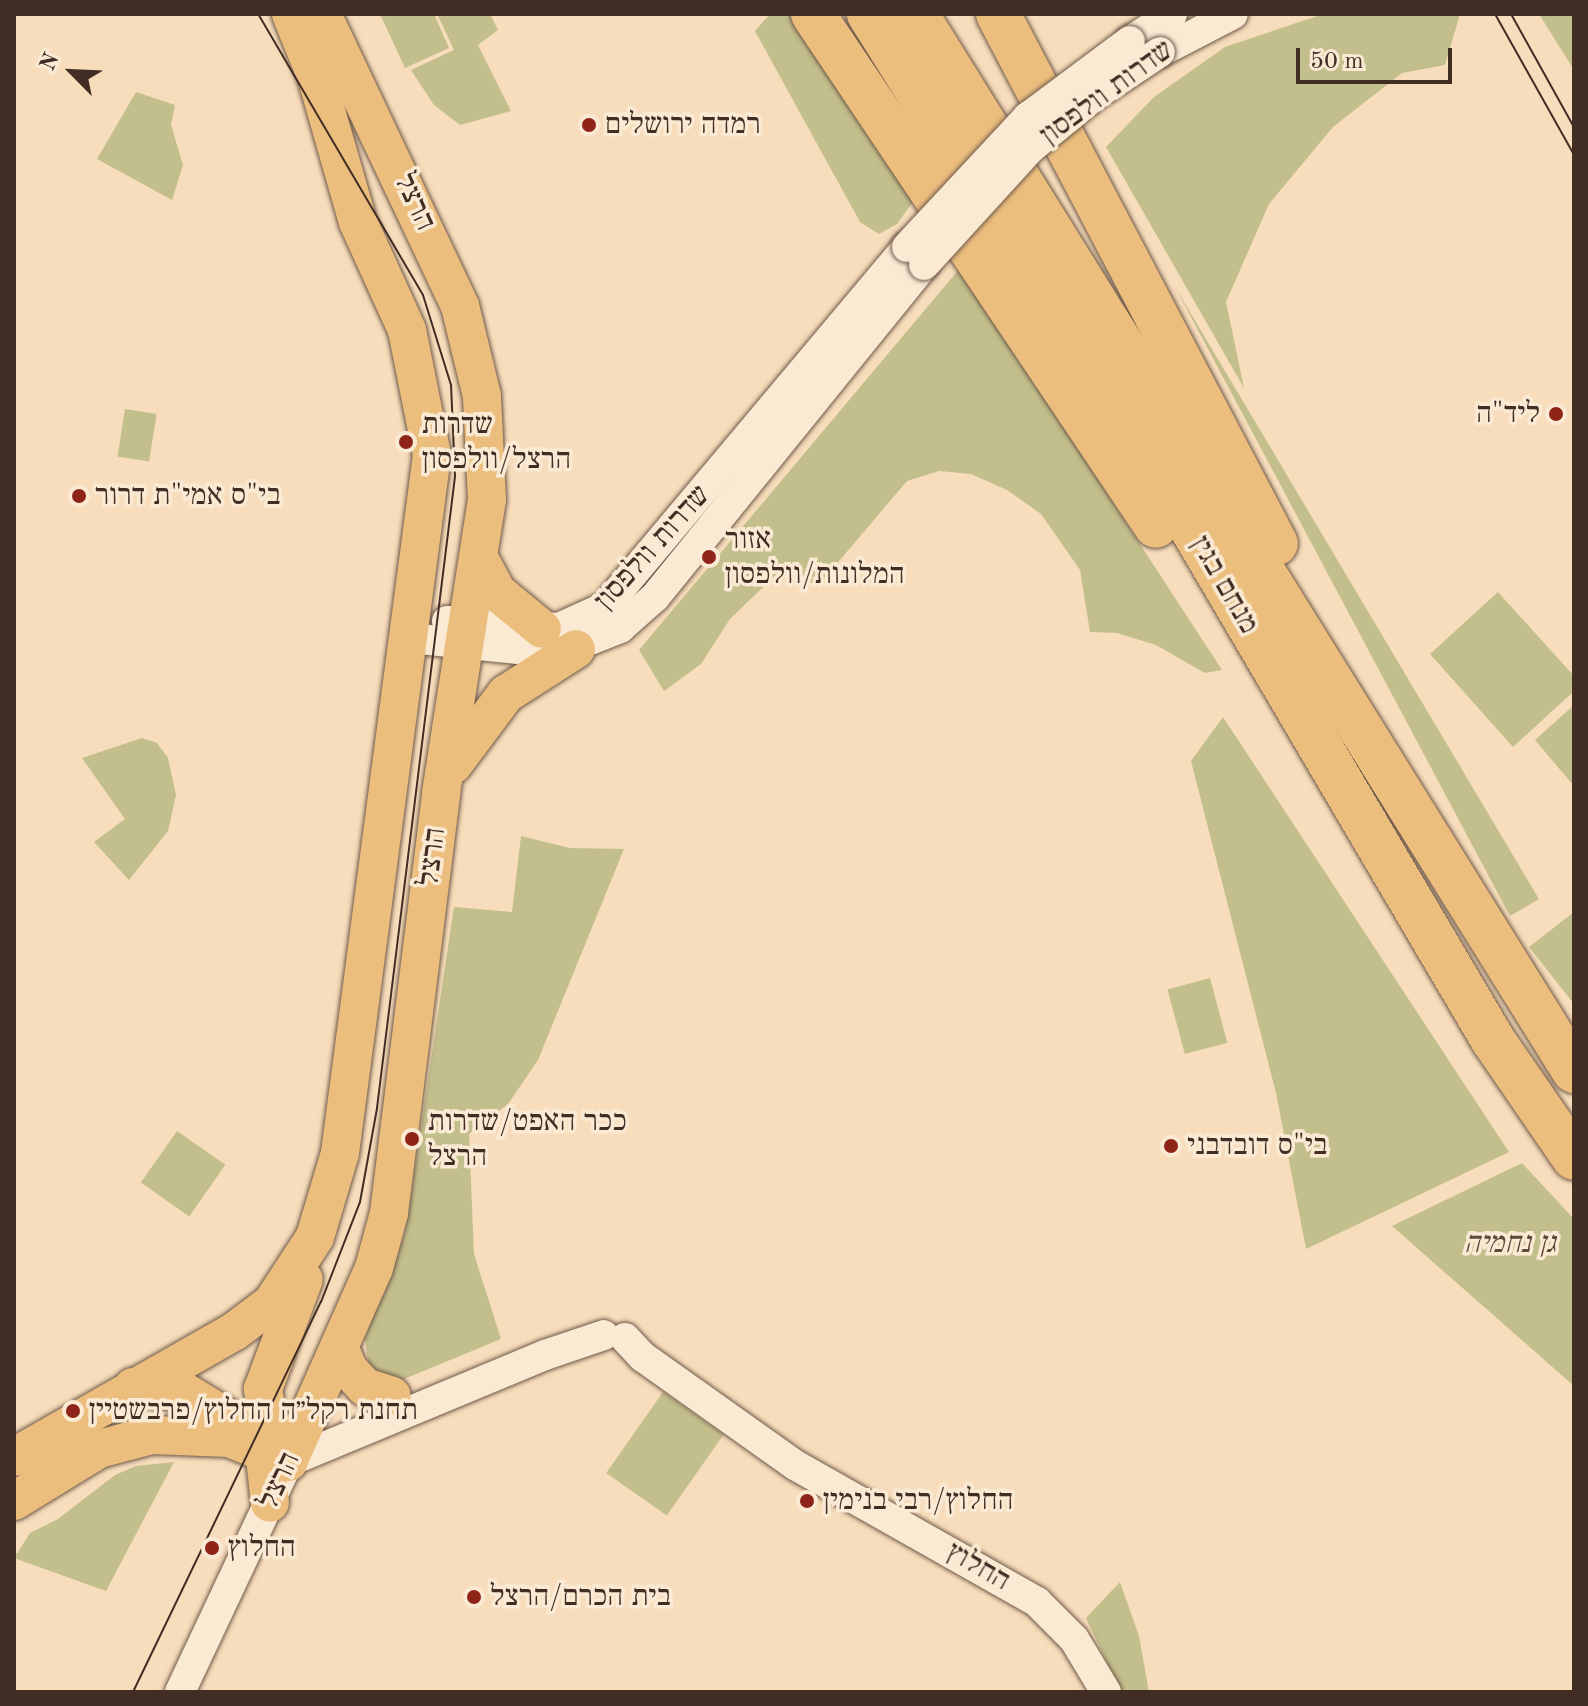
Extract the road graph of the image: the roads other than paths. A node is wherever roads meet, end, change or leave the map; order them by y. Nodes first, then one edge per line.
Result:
1 (291, 14) edge
2 (322, 14) edge
3 (813, 14) edge
4 (869, 14) edge
5 (916, 14) edge
6 (998, 14) edge
7 (1172, 14) edge
8 (1233, 14) edge
9 (916, 256) junction
10 (480, 560) junction
11 (542, 629) junction
12 (468, 632) junction
13 (410, 638) junction
14 (576, 649) junction
15 (441, 793) junction
16 (1445, 869) junction
17 (1425, 926) junction
18 (1574, 1071) edge
19 (1574, 1158) edge
20 (321, 1223) junction
21 (612, 1331) junction
22 (340, 1349) junction
23 (133, 1387) junction
24 (392, 1396) junction
25 (21, 1452) edge
26 (288, 1453) junction
27 (14, 1501) edge
28 (270, 1503) joint
29 (180, 1692) edge
30 (1106, 1692) edge

1 - 13 main road, הרצל
2 - 10 main road, הרצל
3 - 17 highway
4 - 17 highway, מנחם בגין
5 - 16 highway, מנחם בגין
6 - 16 highway
7 - 9 street, שדרות וולפסון, bridge
8 - 9 street, שדרות וולפסון, bridge
9 - 11 street, שדרות וולפסון
9 - 14 street, שדרות וולפסון
10 - 11 main road
10 - 12 main road, הרצל
11 - 12 street, שדרות וולפסון
12 - 13 street, שדרות וולפסון
12 - 14 street, שדרות וולפסון
12 - 15 main road, הרצל
13 - 20 main road, הרצל
14 - 15 main road
15 - 22 main road, הרצל
16 - 18 highway, מנחם בגין
17 - 19 highway, מנחם בגין
20 - 23 main road, הרצל
20 - 26 main road
21 - 24 street
21 - 26 street
21 - 30 street, החלוץ
22 - 24 main road
22 - 26 main road, הרצל
23 - 25 main road, הרצל
23 - 26 main road
24 - 26 street
26 - 27 main road
26 - 28 main road
28 - 29 street, הרצל

